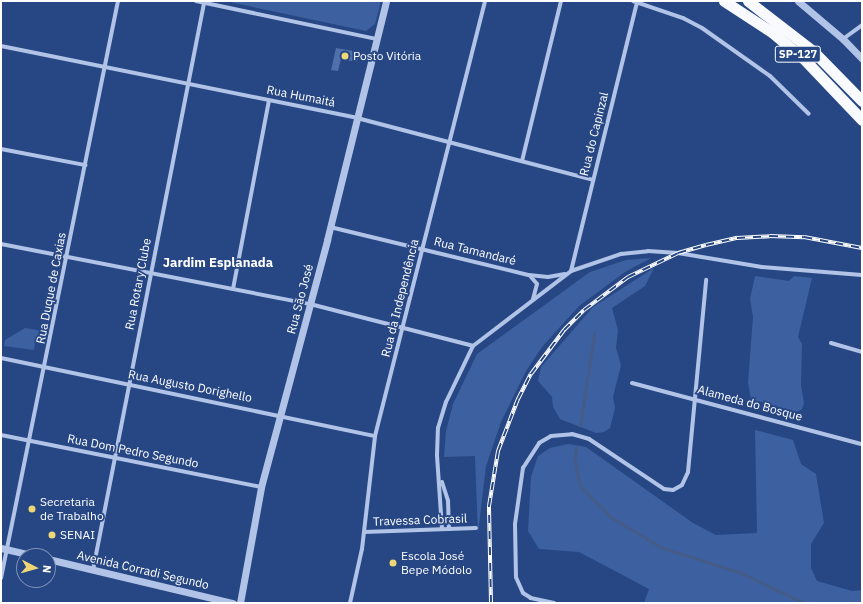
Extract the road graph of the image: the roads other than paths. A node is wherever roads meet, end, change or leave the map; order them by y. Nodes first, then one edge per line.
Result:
1 (118, 1) edge
2 (196, 1) edge
3 (386, 1) edge
4 (485, 1) edge
5 (561, 1) edge
6 (724, 1) edge
7 (748, 1) edge
8 (798, 1) edge
9 (635, 2) edge
10 (204, 3) junction
11 (862, 26) edge
12 (377, 39) junction
13 (843, 39) junction
14 (1, 46) edge
15 (862, 59) edge
16 (105, 67) junction
17 (188, 84) junction
18 (269, 100) junction
19 (862, 101) edge
20 (809, 114) dead end
21 (357, 118) junction
22 (862, 120) edge
23 (450, 141) junction
24 (1, 149) edge
25 (522, 161) junction
26 (85, 165) junction
27 (594, 180) junction
28 (330, 227) junction
29 (1, 244) edge
30 (423, 248) junction
31 (67, 256) junction
32 (570, 272) junction
33 (151, 273) junction
34 (529, 275) junction
35 (862, 275) edge
36 (706, 280) dead end
37 (233, 289) junction
38 (532, 300) junction
39 (310, 304) junction
40 (403, 328) junction
41 (831, 343) dead end
42 (473, 346) junction
43 (862, 352) edge
44 (1, 358) edge
45 (45, 367) junction
46 (632, 383) dead end
47 (129, 384) junction
48 (694, 398) junction
49 (281, 415) junction
50 (1, 435) edge
51 (375, 436) junction
52 (30, 440) junction
53 (862, 444) edge
54 (114, 458) junction
55 (440, 478) junction
56 (261, 487) junction
57 (476, 528) dead end
58 (442, 529) junction
59 (449, 529) junction
60 (364, 532) junction
61 (4, 548) edge
62 (16, 551) edge
63 (56, 561) edge
64 (92, 570) junction
65 (1, 578) edge
66 (233, 603) edge
67 (240, 603) edge
68 (350, 603) edge
69 (554, 603) edge

1 - 16 street, Rua Duque de Caxias
2 - 10 street
3 - 12 street, Rua São José
4 - 23 street, Rua da Independência
5 - 25 street
6 - 22 highway, SP-127
7 - 19 highway, SP-127
8 - 13 street
9 - 20 street
9 - 27 street, Rua do Capinzal
10 - 12 street
10 - 17 street, Rua Rotary Clube
11 - 13 street
12 - 21 street, Rua São José
13 - 15 street
14 - 16 street, Rua Humaitá
16 - 17 street, Rua Humaitá
16 - 26 street, Rua Duque de Caxias
17 - 18 street, Rua Humaitá
17 - 33 street, Rua Rotary Clube
18 - 21 street, Rua Humaitá
18 - 37 street
21 - 23 street, Rua Humaitá
21 - 28 street, Rua São José
23 - 25 street, Rua Humaitá
23 - 30 street, Rua da Independência
24 - 26 street
25 - 27 street, Rua Humaitá
26 - 31 street, Rua Duque de Caxias
27 - 32 street, Rua do Capinzal
28 - 30 street, Rua Tamandaré
28 - 39 street, Rua São José
29 - 31 street
30 - 34 street, Rua Tamandaré
30 - 40 street, Rua da Independência
31 - 33 street
31 - 45 street, Rua Duque de Caxias
32 - 34 street, Rua Tamandaré
32 - 35 street, Rua Tamandaré
32 - 38 street
33 - 37 street
33 - 47 street, Rua Rotary Clube
34 - 38 street
36 - 48 street
37 - 39 street
38 - 42 street
39 - 40 street
39 - 49 street, Rua São José
40 - 42 street
40 - 51 street, Rua da Independência
41 - 43 street
42 - 55 street
44 - 45 street, Rua Augusto Dorighello
45 - 47 street, Rua Augusto Dorighello
45 - 52 street, Rua Duque de Caxias
46 - 48 street, Alameda do Bosque
47 - 49 street, Rua Augusto Dorighello
47 - 54 street, Rua Rotary Clube
48 - 53 street, Alameda do Bosque
48 - 69 street
49 - 51 street, Rua Augusto Dorighello
49 - 56 street, Rua São José
50 - 52 street, Rua Dom Pedro Segundo
51 - 60 street, Rua da Independência
52 - 54 street, Rua Dom Pedro Segundo
52 - 61 street, Rua Duque de Caxias
54 - 56 street, Rua Dom Pedro Segundo
54 - 64 street, Rua Rotary Clube
55 - 58 street
55 - 59 street
56 - 67 street, Rua São José
57 - 59 street, Travessa Cobrasil
58 - 59 street, Travessa Cobrasil
58 - 60 street, Travessa Cobrasil
60 - 68 street, Rua da Independência
61 - 62 street
61 - 65 street, Rua Duque de Caxias
63 - 64 street, Avenida Corradi Segundo
64 - 66 street, Avenida Corradi Segundo

